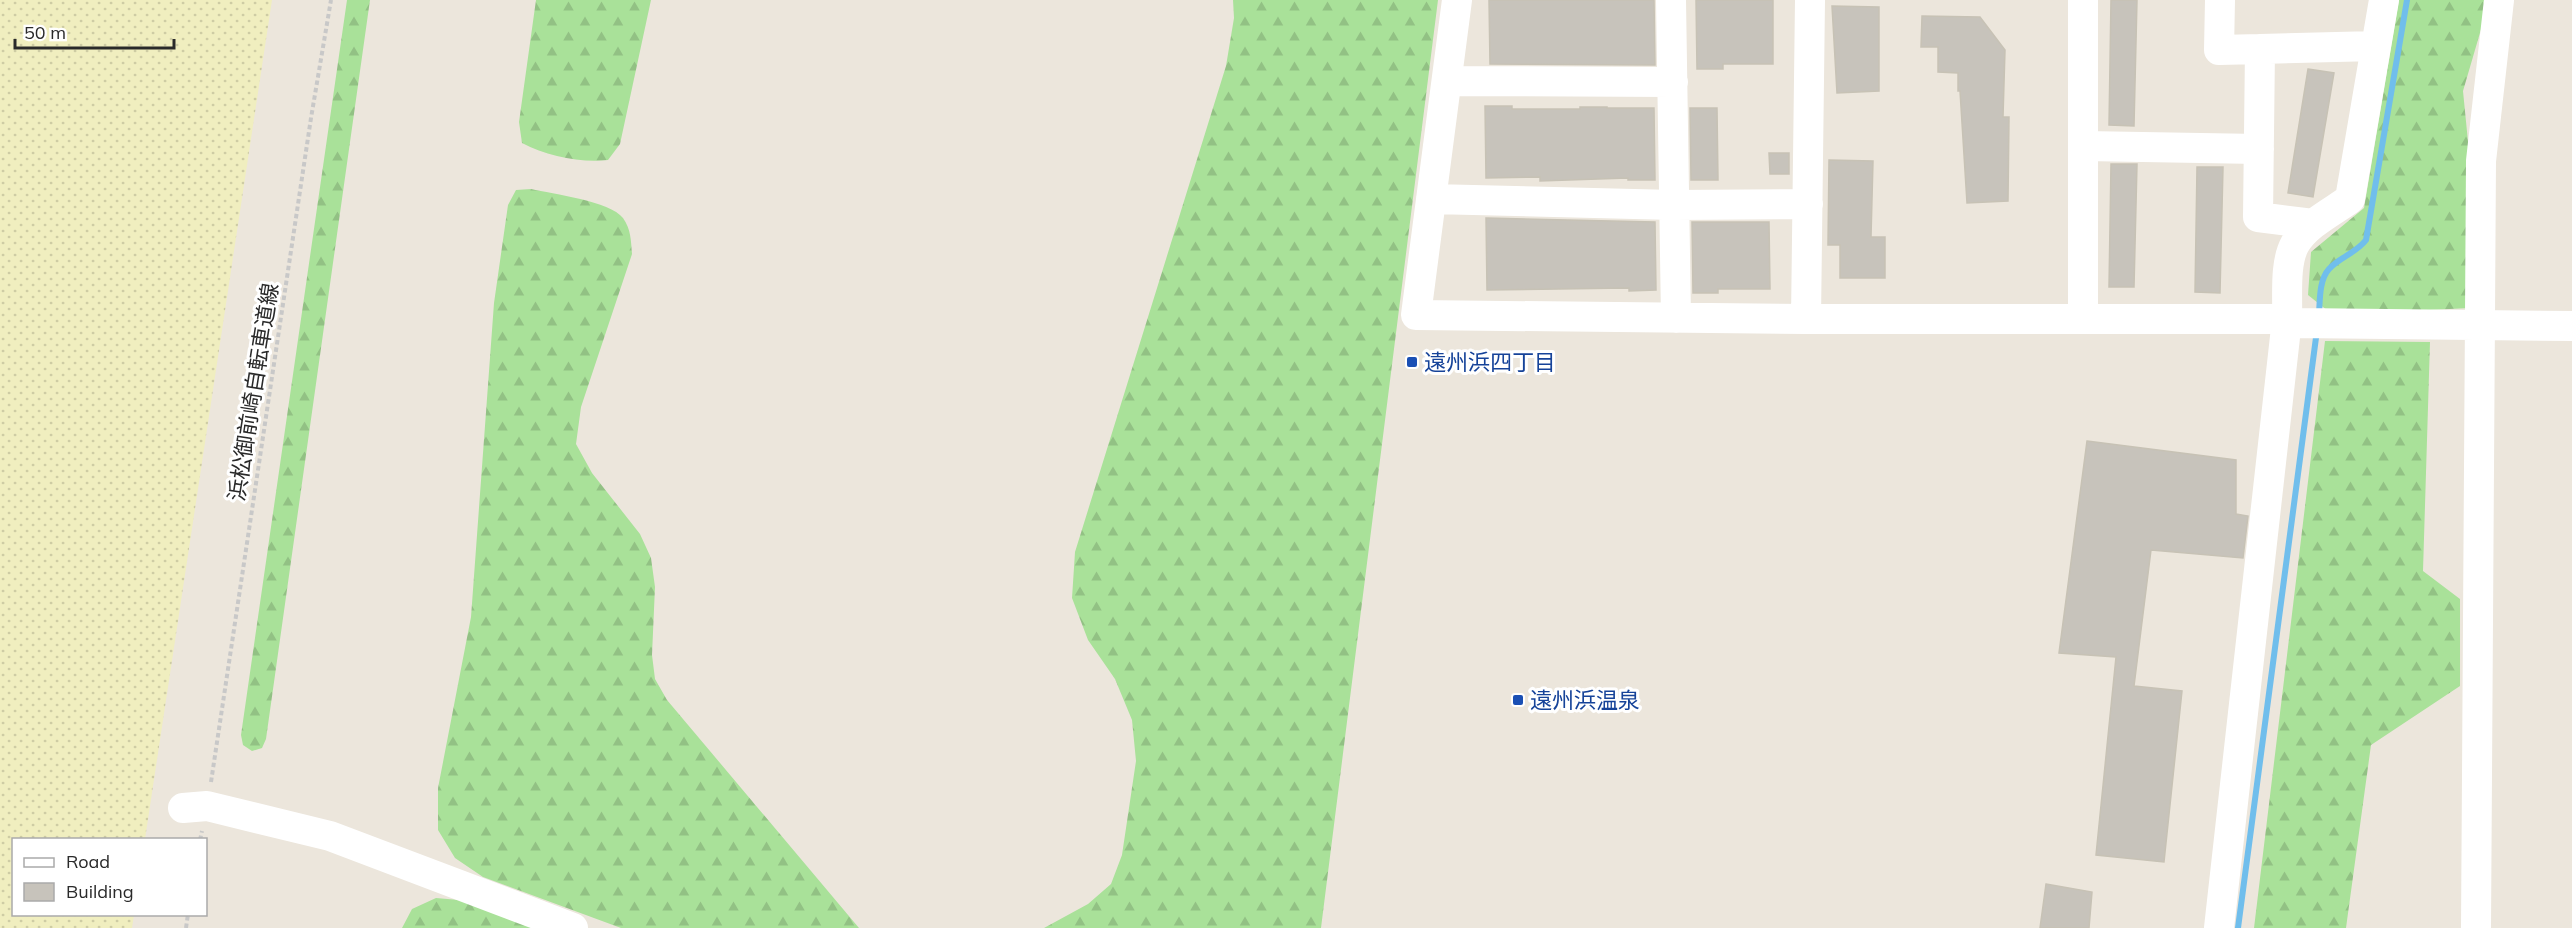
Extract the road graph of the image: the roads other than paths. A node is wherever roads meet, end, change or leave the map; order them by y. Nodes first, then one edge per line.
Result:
1 (1458, 0) edge
2 (1671, 0) edge
3 (1810, 0) edge
4 (2083, 0) edge
5 (2220, 0) edge
6 (2384, 0) edge
7 (2499, 0) edge
8 (2376, 46) junction
9 (2260, 49) junction
10 (1447, 81) junction
11 (1673, 82) junction
12 (2084, 146) junction
13 (2259, 149) junction
14 (1431, 199) junction
15 (1808, 204) junction
16 (1674, 205) junction
17 (2313, 224) junction
18 (1676, 318) junction
19 (2083, 318) junction
20 (1806, 319) junction
21 (2287, 319) junction
22 (2481, 325) junction
23 (2572, 326) edge
24 (183, 808) dead end
25 (573, 928) edge
26 (2219, 928) edge
27 (2476, 928) edge

1 - 10 street
2 - 11 street
3 - 15 street
4 - 12 street
5 - 9 street
6 - 8 street
7 - 22 street
8 - 9 street
8 - 17 street
9 - 13 street
10 - 11 street
10 - 14 street
11 - 16 street
12 - 13 street
12 - 19 street
13 - 17 street
14 - 16 street
14 - 18 street
15 - 16 street
15 - 20 street
16 - 18 street
17 - 21 street
18 - 20 street
19 - 20 street
19 - 21 street
21 - 22 street
21 - 26 street
22 - 23 street
22 - 27 street
24 - 25 street

